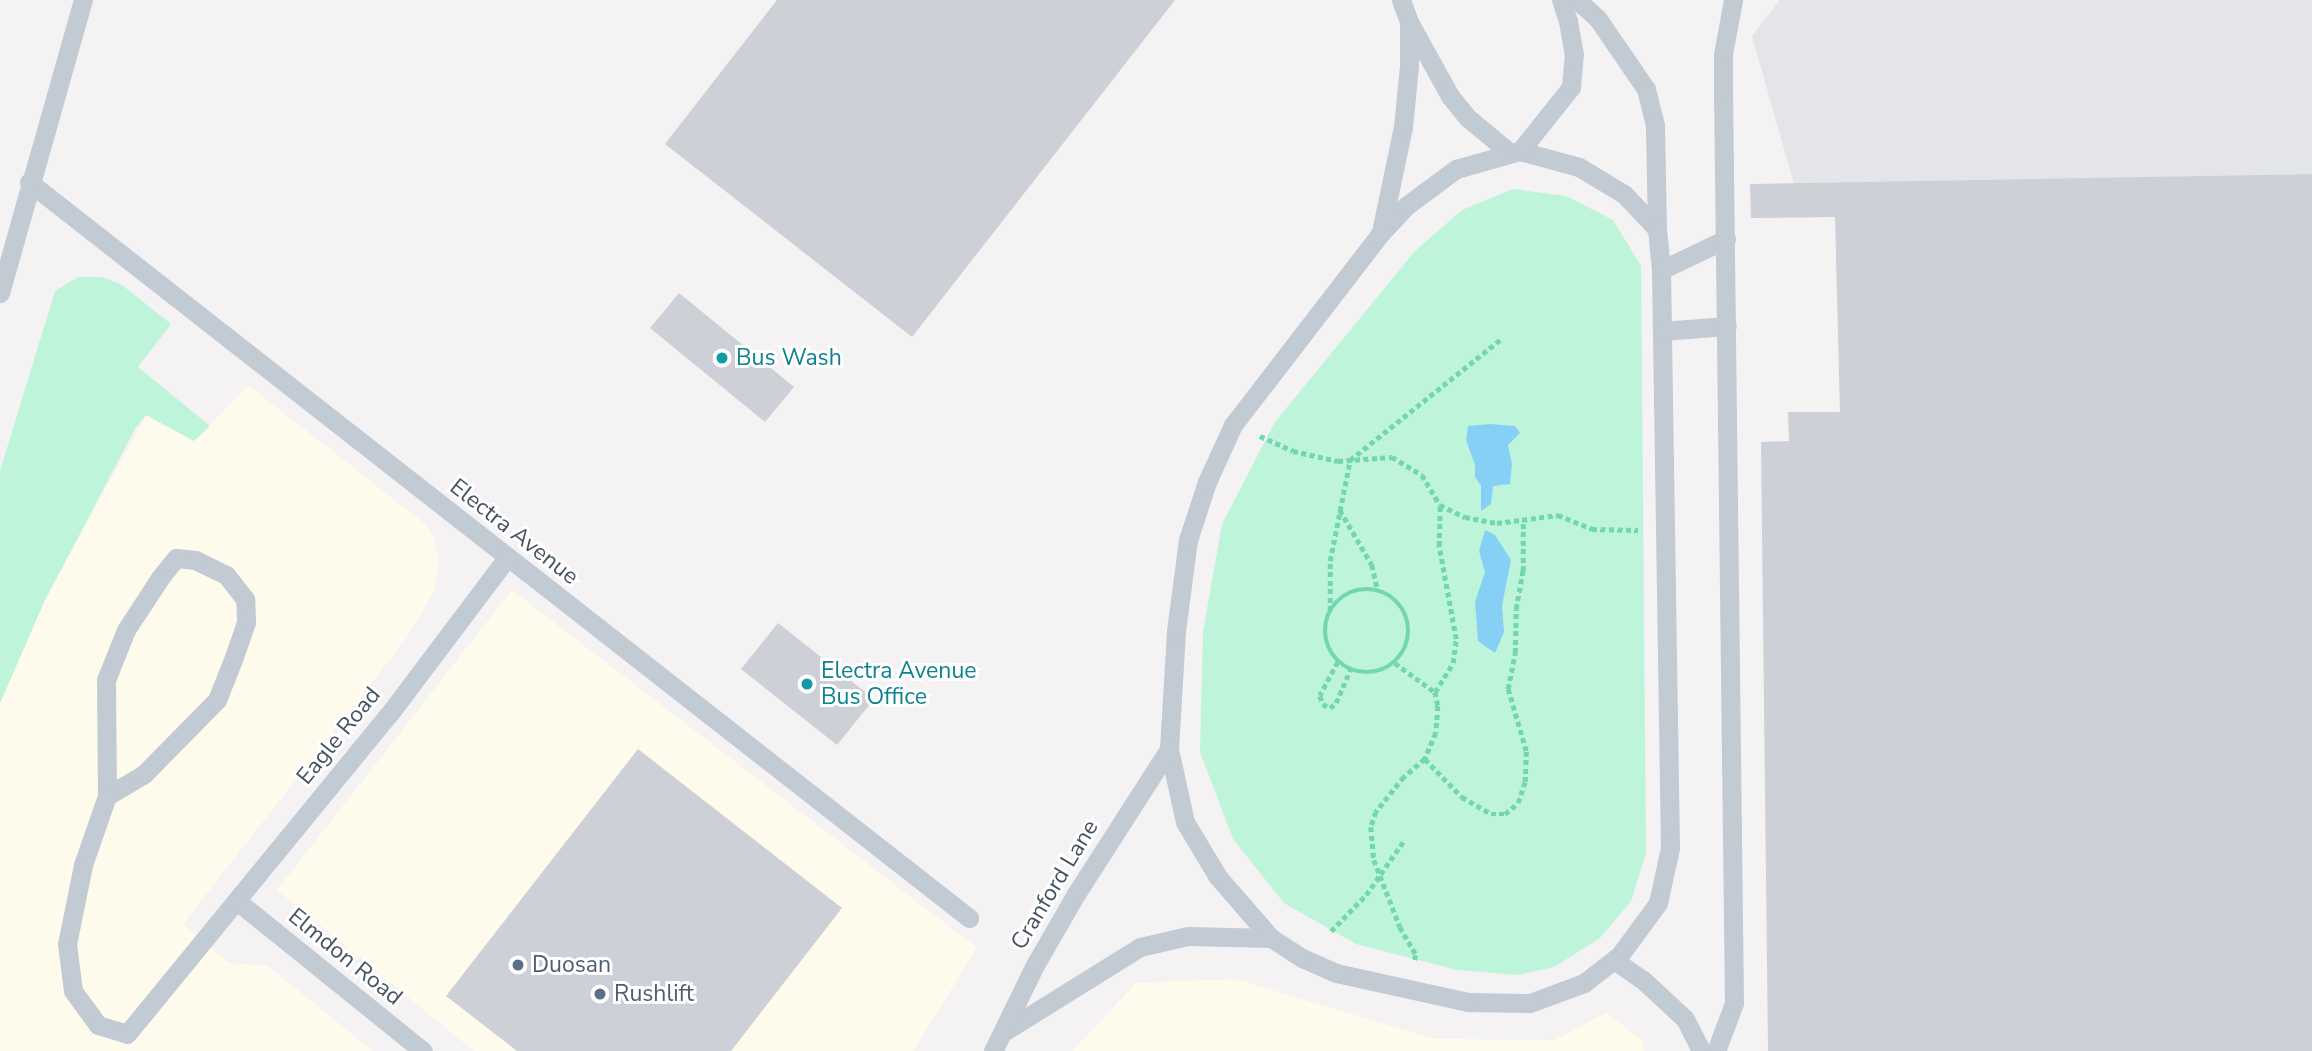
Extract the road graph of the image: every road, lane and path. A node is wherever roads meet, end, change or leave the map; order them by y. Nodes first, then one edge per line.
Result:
1 (83, 0) edge
2 (1401, 0) edge
3 (1560, 0) edge
4 (1577, 0) edge
5 (1734, 0) edge
6 (1409, 22) junction
7 (1514, 152) junction
8 (29, 182) junction
9 (1657, 229) junction
10 (1381, 233) junction
11 (1726, 239) junction
12 (1661, 270) junction
13 (0, 293) edge
14 (1727, 326) junction
15 (1662, 331) junction
16 (1501, 339) dead end
17 (1233, 425) junction
18 (1350, 460) junction
19 (1440, 505) junction
20 (1339, 509) junction
21 (1523, 520) junction
22 (1664, 530) junction
23 (508, 558) junction
24 (1378, 591) junction
25 (1330, 611) junction
26 (1338, 662) junction
27 (1395, 663) junction
28 (1350, 670) junction
29 (1435, 692) junction
30 (1169, 749) junction
31 (1425, 759) junction
32 (107, 796) junction
33 (1403, 842) dead end
34 (1380, 874) junction
35 (237, 901) junction
36 (969, 918) dead end
37 (1331, 931) dead end
38 (1271, 938) junction
39 (1614, 960) junction
40 (1408, 989) junction
41 (1005, 1031) junction
42 (423, 1051) edge
43 (993, 1051) edge
44 (1701, 1051) edge
45 (1716, 1051) edge

1 - 8 lane
2 - 6 lane
3 - 7 lane
4 - 9 lane
5 - 11 lane
6 - 7 lane
6 - 10 lane
7 - 9 lane
7 - 10 lane
8 - 13 lane
8 - 23 lane, Electra Avenue
9 - 12 lane
10 - 17 lane
11 - 12 lane
11 - 14 lane
12 - 15 lane
14 - 15 lane
14 - 45 lane
15 - 22 lane
16 - 18 path
17 - 18 path
17 - 30 lane
18 - 19 path
18 - 20 path
19 - 21 path
19 - 29 path
20 - 24 path
20 - 25 path
21 - 22 path
21 - 31 path
22 - 39 lane
23 - 35 lane, Eagle Road
23 - 36 lane, Electra Avenue
24 - 25 path
24 - 27 path
25 - 26 path
26 - 28 path
26 - 28 path
27 - 28 path
27 - 29 path
29 - 31 path
30 - 38 lane
30 - 41 lane, Cranford Lane
31 - 34 path
32 - 32 lane
32 - 35 lane, Eagle Road
33 - 34 path
34 - 37 path
34 - 40 path
35 - 42 lane, Elmdon Road
38 - 40 lane
38 - 41 lane
39 - 40 lane
39 - 44 lane
41 - 43 lane, Cranford Lane

